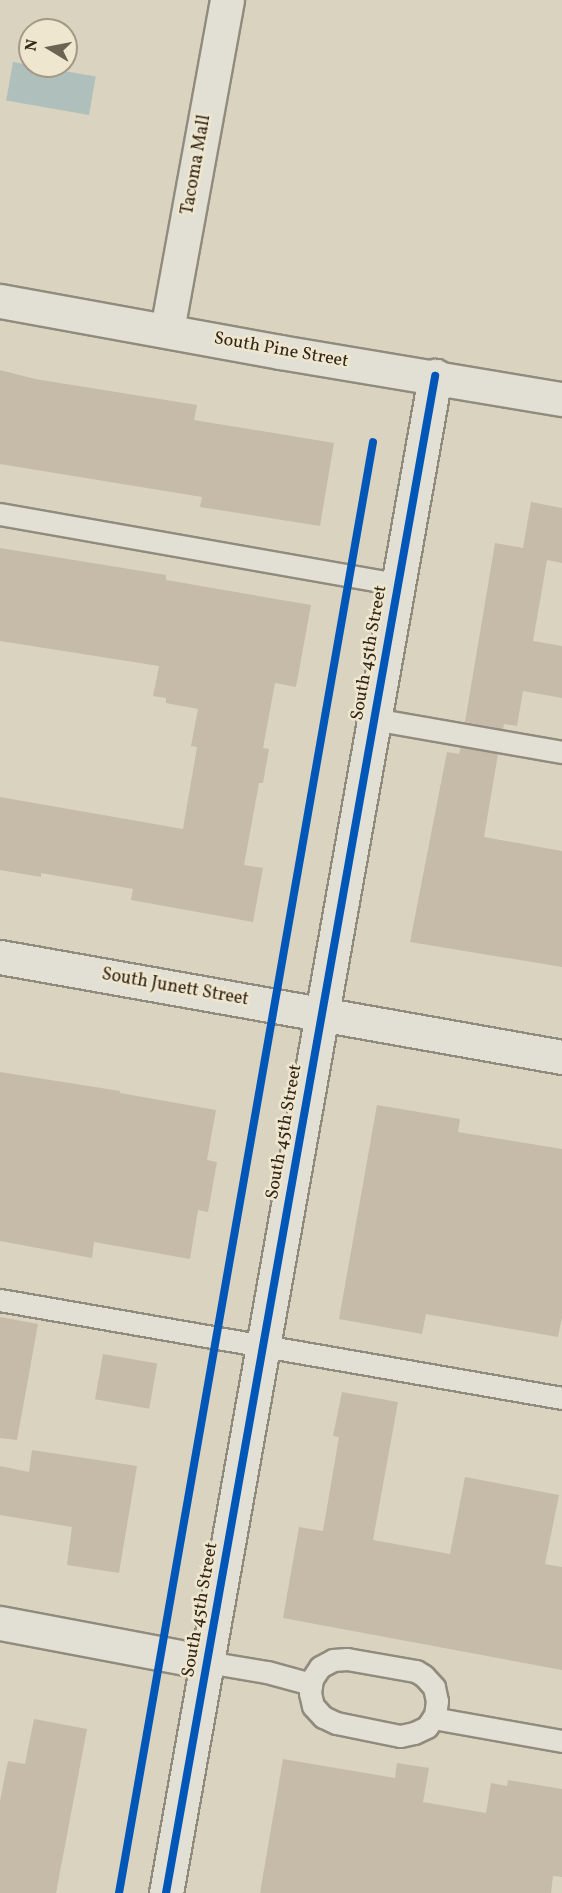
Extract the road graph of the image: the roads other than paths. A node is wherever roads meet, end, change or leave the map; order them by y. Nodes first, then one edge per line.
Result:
1 (227, 0) edge
2 (0, 301) edge
3 (167, 330) junction
4 (435, 376) junction
5 (562, 399) edge
6 (0, 514) edge
7 (398, 584) junction
8 (373, 719) junction
9 (562, 752) edge
10 (0, 957) edge
11 (321, 1014) junction
12 (562, 1057) edge
13 (0, 1300) edge
14 (263, 1347) junction
15 (562, 1398) edge
16 (0, 1623) edge
17 (207, 1662) junction
18 (311, 1684) junction
19 (433, 1718) junction
20 (562, 1741) edge
21 (166, 1893) edge

1 - 3 street, Tacoma Mall
2 - 3 street, South Pine Street
3 - 4 street, South Pine Street
4 - 5 street, South Pine Street
4 - 7 street, South 45th Street
6 - 7 lane
7 - 8 street, South 45th Street
8 - 9 lane
8 - 11 street, South 45th Street
10 - 11 street, South Junett Street
11 - 12 street, South Junett Street
11 - 14 street, South 45th Street
13 - 14 lane
14 - 15 lane
14 - 17 street, South 45th Street
16 - 17 street
17 - 18 lane
17 - 21 street, South 45th Street
18 - 19 lane
18 - 19 lane
19 - 20 lane

